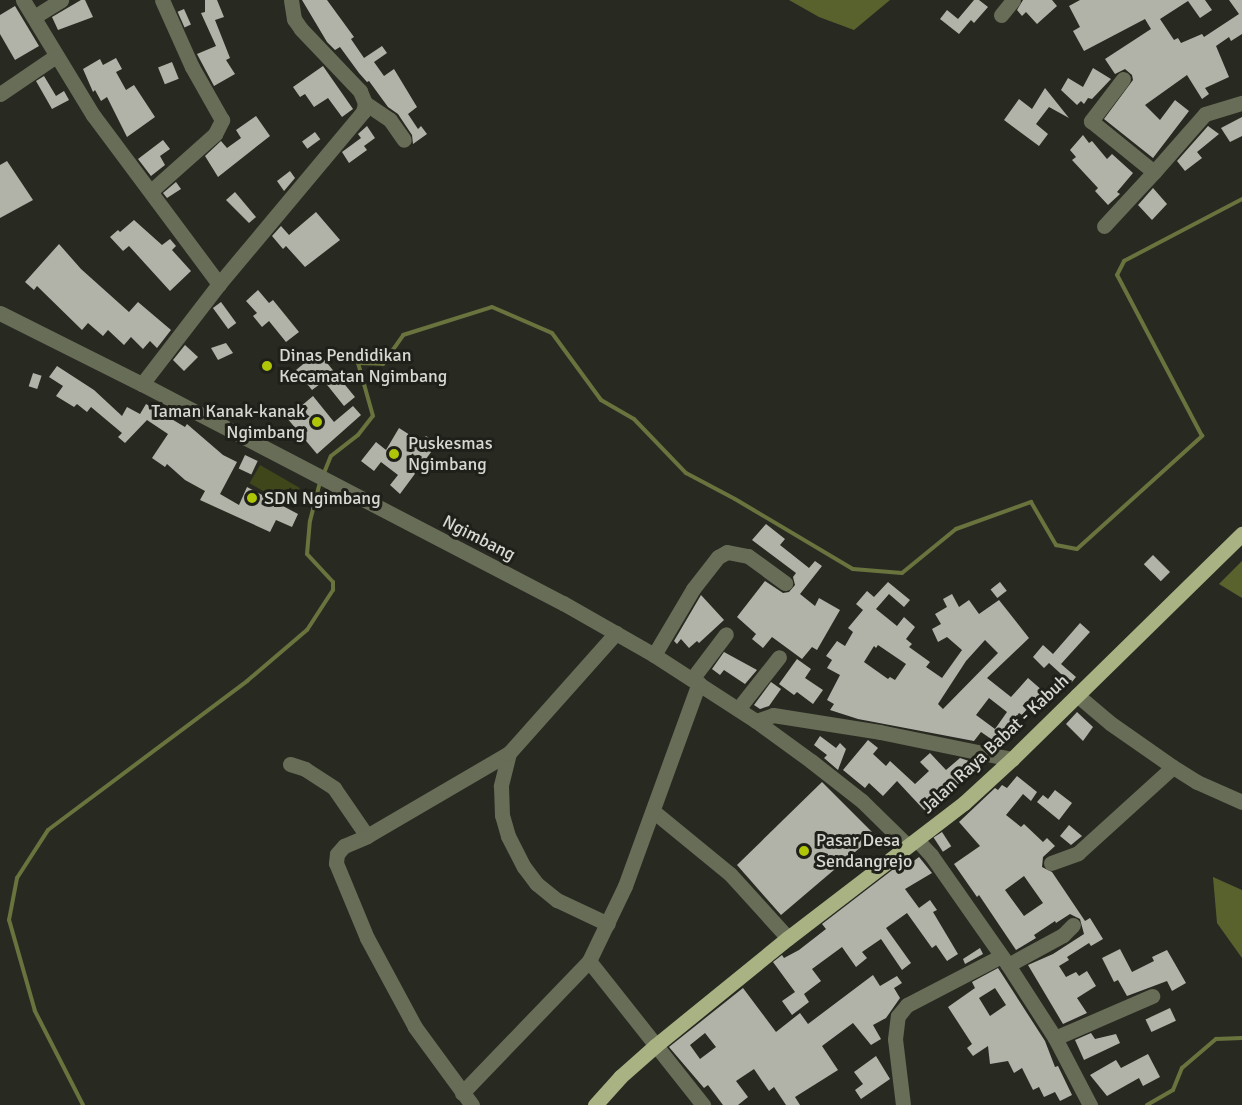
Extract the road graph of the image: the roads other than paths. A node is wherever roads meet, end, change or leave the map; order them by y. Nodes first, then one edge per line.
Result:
1 (23, 0) edge
2 (61, 0) edge
3 (162, 0) edge
4 (291, 0) edge
5 (1014, 0) edge
6 (1001, 15) dead end
7 (34, 17) junction
8 (56, 56) junction
9 (1123, 79) dead end
10 (0, 94) edge
11 (365, 103) junction
12 (1242, 103) edge
13 (404, 141) dead end
14 (1154, 172) junction
15 (152, 191) junction
16 (1104, 226) dead end
17 (219, 284) junction
18 (0, 313) edge
19 (142, 384) junction
20 (1242, 534) edge
21 (785, 584) dead end
22 (616, 633) junction
23 (726, 634) dead end
24 (654, 655) junction
25 (779, 657) dead end
26 (695, 681) junction
27 (1077, 695) junction
28 (738, 709) junction
29 (756, 721) junction
30 (509, 753) junction
31 (1012, 759) junction
32 (290, 764) dead end
33 (1173, 767) junction
34 (1242, 802) edge
35 (653, 811) junction
36 (367, 836) junction
37 (913, 843) junction
38 (1051, 863) dead end
39 (608, 924) junction
40 (1073, 925) dead end
41 (788, 938) junction
42 (1004, 960) junction
43 (589, 961) junction
44 (1152, 996) dead end
45 (1054, 1038) junction
46 (655, 1046) junction
47 (467, 1099) edge
48 (595, 1105) edge
49 (703, 1105) edge
50 (903, 1105) edge
51 (1090, 1105) edge

1 - 7 street
2 - 7 street
3 - 15 street
4 - 11 street
5 - 6 street
7 - 8 street
8 - 10 street
8 - 15 street
9 - 14 street
11 - 13 street
11 - 17 street
12 - 14 street
14 - 16 street
15 - 17 street
17 - 19 street
18 - 19 street, Ngimbang
19 - 22 street, Ngimbang
20 - 27 main road, Jalan Raya Babat - Kabuh
21 - 24 street
22 - 24 street, Ngimbang
22 - 30 street
23 - 26 street
24 - 26 street, Ngimbang
25 - 28 street
26 - 28 street, Ngimbang
26 - 35 street
27 - 31 main road, Jalan Raya Babat - Kabuh
27 - 33 street
28 - 29 street, Ngimbang
29 - 31 street
29 - 37 street, Ngimbang
30 - 36 street
30 - 39 street
31 - 37 main road, Jalan Raya Babat - Kabuh
32 - 36 street
33 - 34 street
33 - 38 street
35 - 39 street
35 - 41 street
36 - 47 street
37 - 41 main road, Jalan Raya Babat - Kabuh
37 - 42 street, Ngimbang
39 - 43 street
40 - 42 street
41 - 46 main road, Jalan Raya Babat - Kabuh
42 - 45 street, Ngimbang
42 - 50 street
43 - 46 street
43 - 47 street
44 - 45 street
45 - 51 street, Ngimbang
46 - 48 main road, Jalan Raya Babat - Kabuh
46 - 49 street

